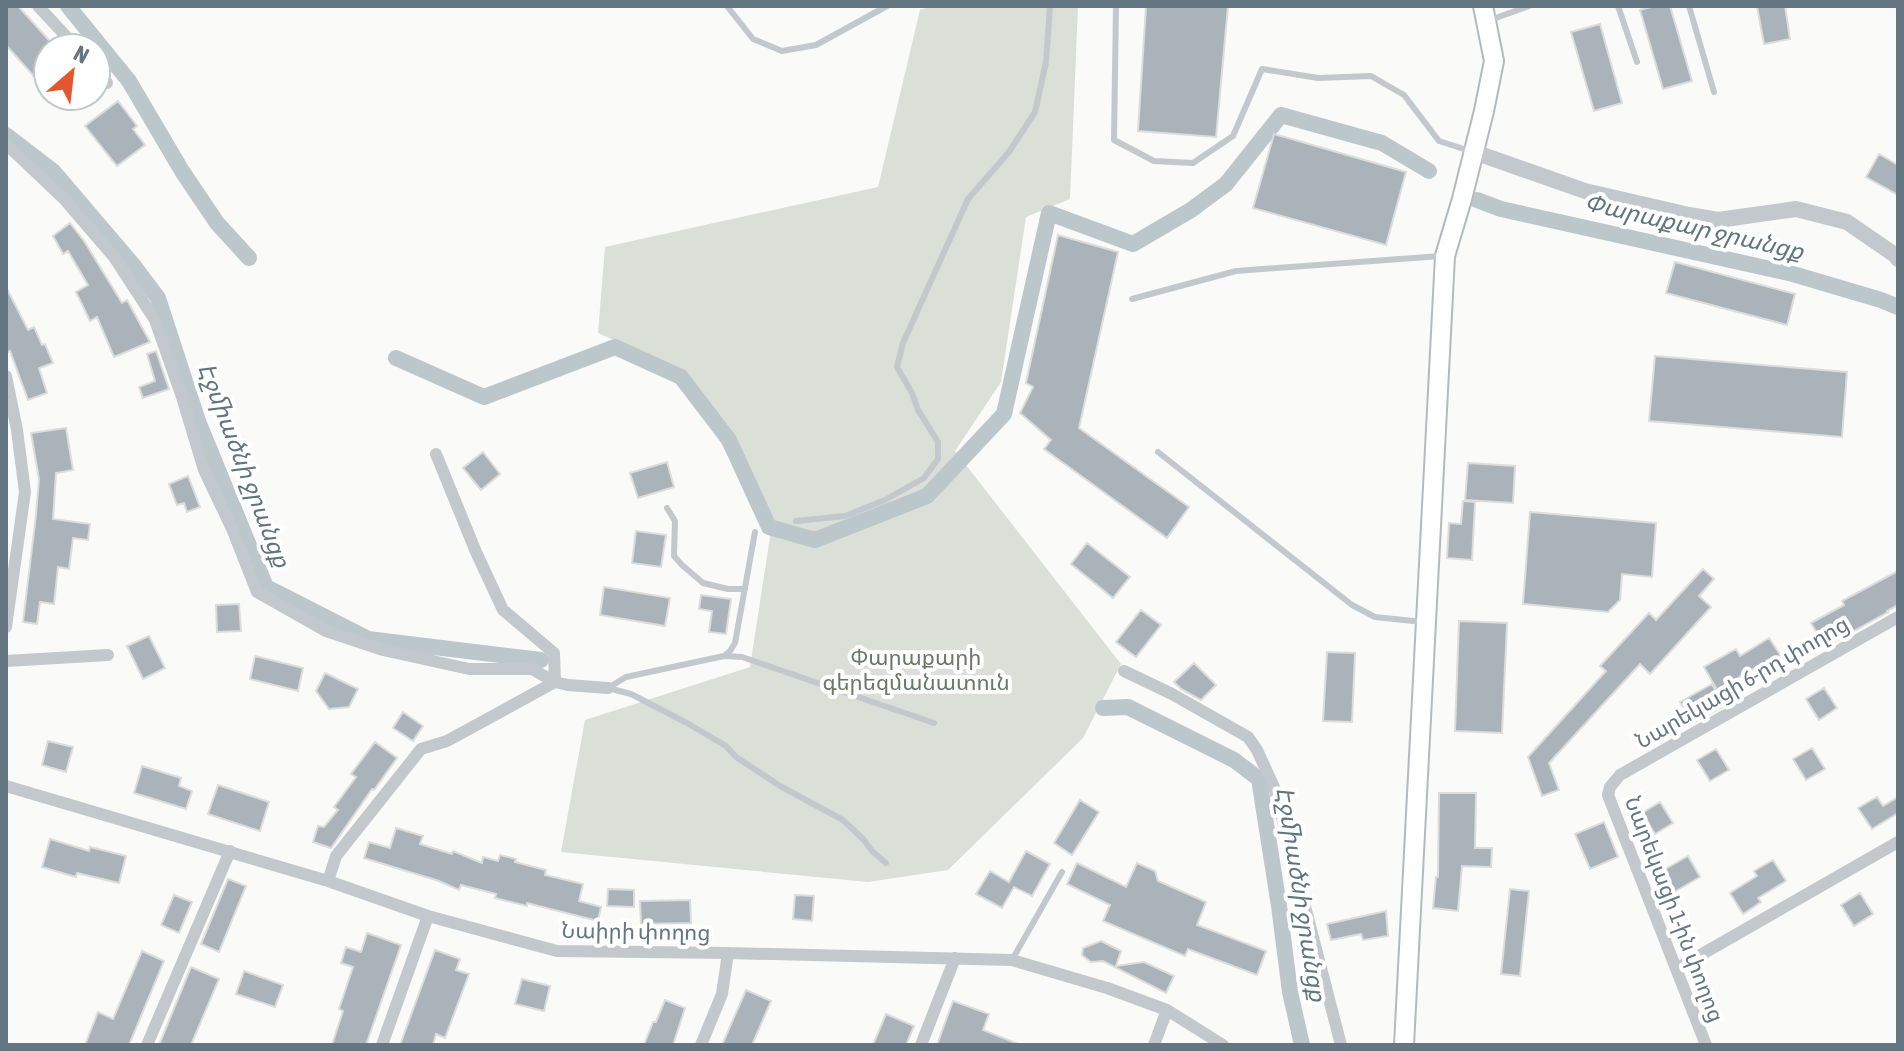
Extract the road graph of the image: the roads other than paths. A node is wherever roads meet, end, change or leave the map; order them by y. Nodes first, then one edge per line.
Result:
1 (38, 6) edge
2 (727, 6) edge
3 (887, 6) edge
4 (1050, 6) edge
5 (1116, 6) edge
6 (1529, 6) edge
7 (1618, 6) edge
8 (1689, 6) edge
9 (1485, 13) edge
10 (62, 32) edge
11 (1637, 62) dead end
12 (1714, 92) dead end
13 (6, 144) edge
14 (1474, 152) junction
15 (1445, 256) junction
16 (1898, 259) edge
17 (1132, 299) dead end
18 (6, 376) edge
19 (12, 431) edge
20 (1158, 452) dead end
21 (436, 454) dead end
22 (667, 508) dead end
23 (796, 521) dead end
24 (755, 532) dead end
25 (745, 589) junction
26 (1898, 617) edge
27 (1426, 622) junction
28 (6, 627) edge
29 (108, 655) dead end
30 (724, 656) junction
31 (6, 661) edge
32 (1124, 671) dead end
33 (555, 682) junction
34 (608, 688) junction
35 (934, 723) dead end
36 (6, 786) edge
37 (1610, 787) joint
38 (1898, 842) edge
39 (230, 851) junction
40 (886, 863) dead end
41 (1062, 872) dead end
42 (328, 881) junction
43 (428, 916) junction
44 (728, 953) junction
45 (955, 958) junction
46 (1012, 960) junction
47 (1676, 969) junction
48 (1167, 1010) junction
49 (147, 1045) edge
50 (382, 1045) edge
51 (701, 1045) edge
52 (921, 1045) edge
53 (1154, 1045) edge
54 (1223, 1045) edge
55 (1341, 1045) edge
56 (1404, 1045) edge
57 (1706, 1045) edge

1 - 10 street
2 - 3 lane
4 - 23 lane
5 - 14 lane
6 - 9 lane
7 - 11 lane
8 - 12 lane
9 - 14 main road
13 - 33 street
14 - 15 main road
14 - 16 street
15 - 17 lane
15 - 27 main road
18 - 19 street
19 - 28 street
20 - 27 lane
21 - 33 street
22 - 25 lane
24 - 25 lane
25 - 30 lane
26 - 37 street, Նարեկացի 6-րդ փողոց
27 - 56 main road
29 - 31 street
30 - 34 lane
30 - 35 lane
32 - 55 street
33 - 34 street
33 - 42 street
34 - 40 lane
36 - 39 street, Նաիրի փողոց
37 - 47 street, Նարեկացի 1-ին փողոց
38 - 47 street
39 - 42 street, Նաիրի փողոց
39 - 49 street
41 - 46 lane
42 - 43 street, Նաիրի փողոց
43 - 44 street, Նաիրի փողոց
43 - 50 street
44 - 45 street, Նաիրի փողոց
44 - 51 street
45 - 46 street, Նաիրի փողոց
45 - 52 street
46 - 48 street, Նաիրի փողոց
47 - 57 street, Նարեկացի 1-ին փողոց
48 - 53 street
48 - 54 street, Նաիրի փողոց

